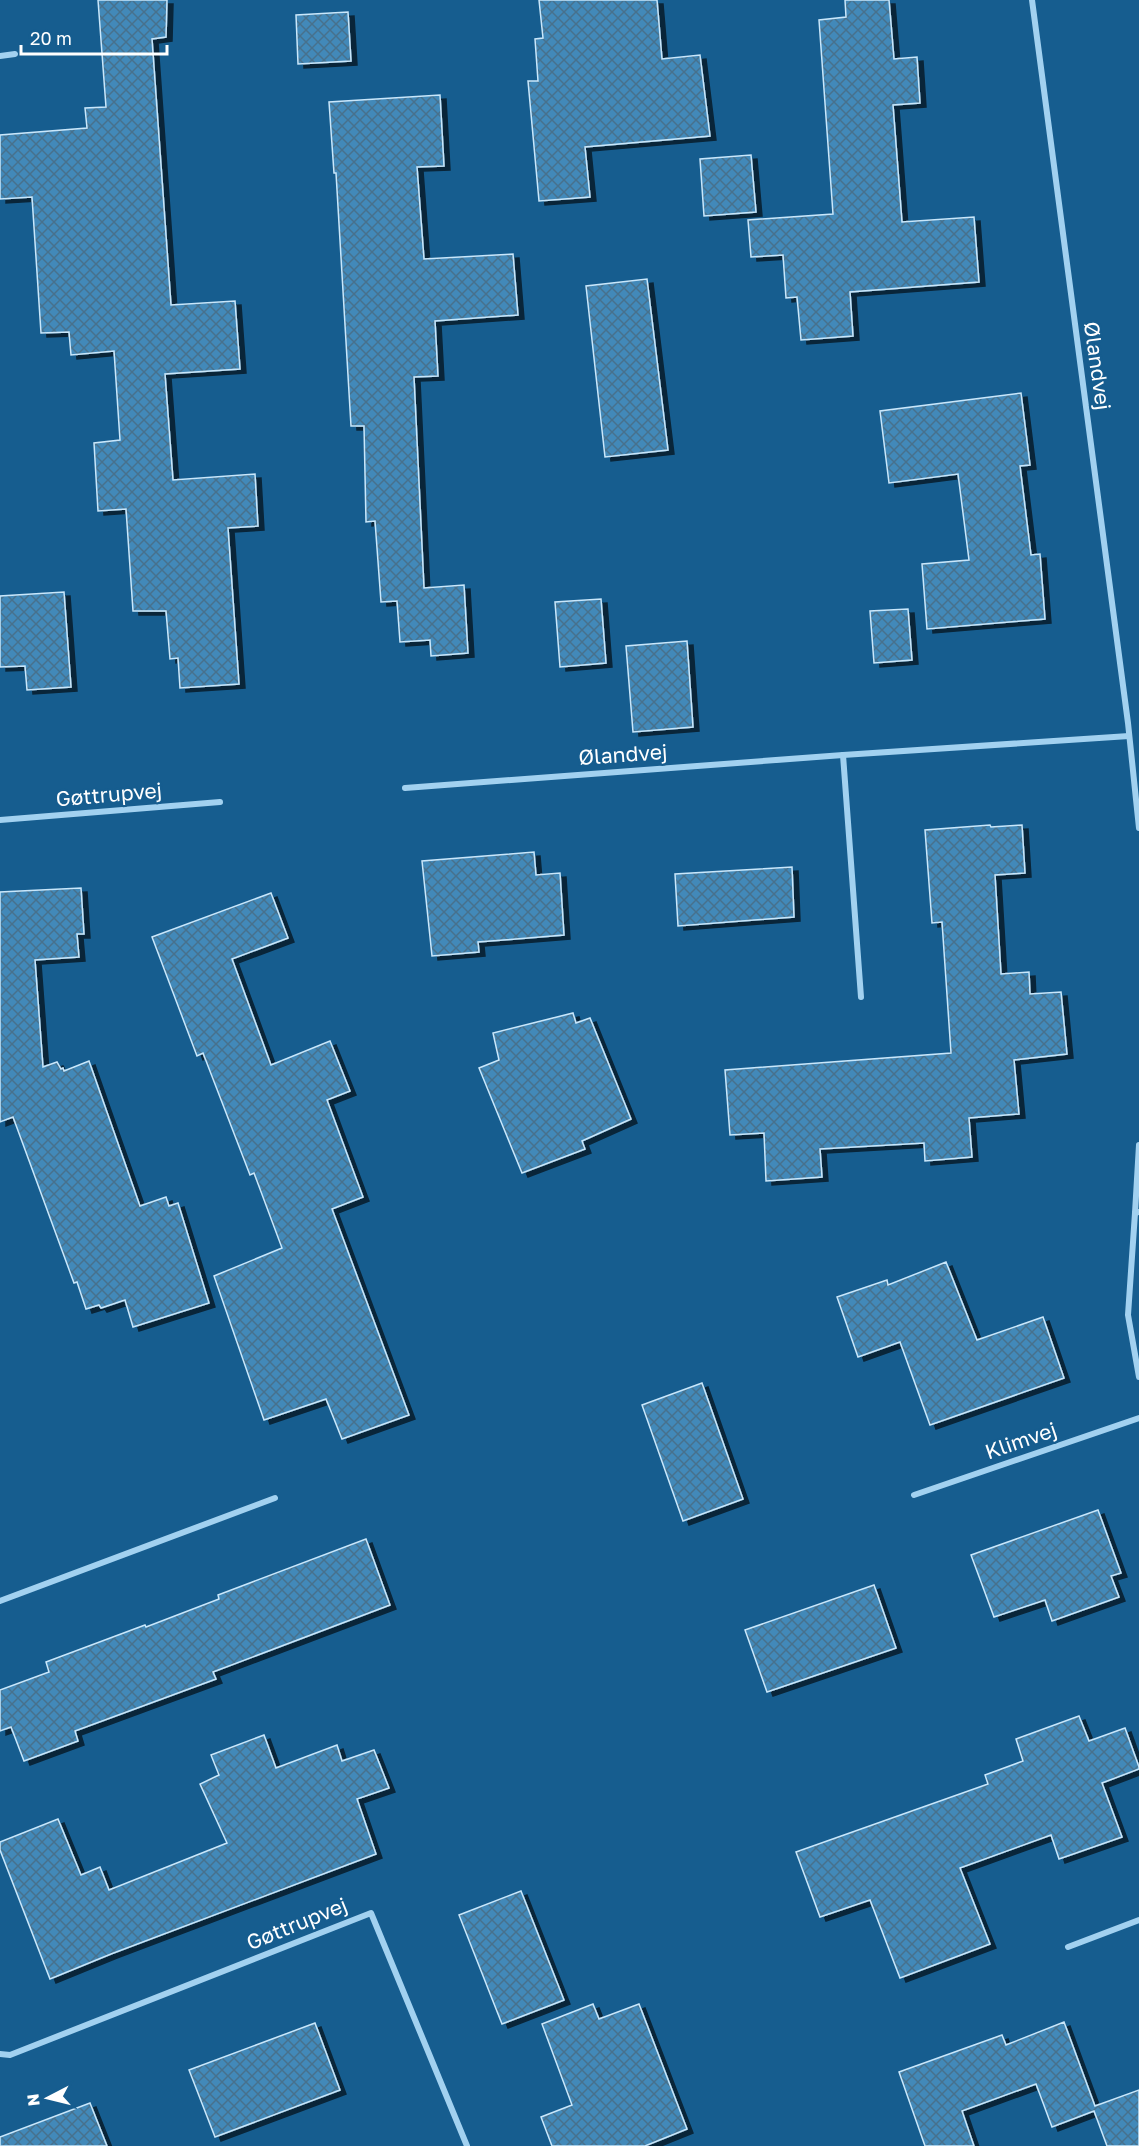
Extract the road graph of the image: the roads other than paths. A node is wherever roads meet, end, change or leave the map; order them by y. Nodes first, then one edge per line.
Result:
1 (1032, 0) edge
2 (15, 54) dead end
3 (0, 56) edge
4 (1130, 736) junction
5 (843, 755) junction
6 (405, 788) dead end
7 (220, 802) dead end
8 (0, 820) edge
9 (1139, 828) edge
10 (861, 998) dead end
11 (1139, 1145) edge
12 (1137, 1212) edge
13 (1139, 1377) edge
14 (1139, 1418) edge
15 (914, 1495) dead end
16 (275, 1498) dead end
17 (0, 1602) edge
18 (1139, 1920) edge
19 (1068, 1947) dead end
20 (0, 2054) edge
21 (467, 2146) edge

1 - 4 street, Ølandvej
2 - 3 street
4 - 5 street, Ølandvej
4 - 9 street, Ølandvej
5 - 6 street, Ølandvej
5 - 10 street
7 - 8 street, Gøttrupvej
11 - 12 street
12 - 13 street
14 - 15 street, Klimvej
16 - 17 street
18 - 19 street
20 - 21 street, Gøttrupvej

